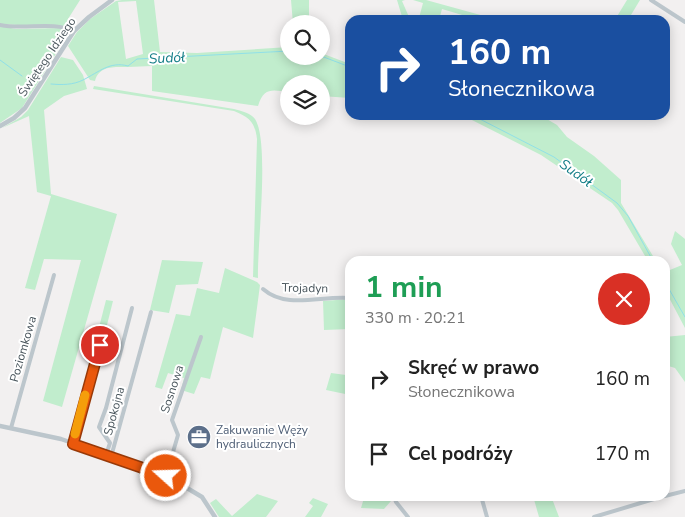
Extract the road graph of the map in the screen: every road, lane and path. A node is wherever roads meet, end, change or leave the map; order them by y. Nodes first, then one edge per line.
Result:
1 (112, 0) edge
2 (651, 0) edge
3 (685, 22) edge
4 (0, 25) edge
5 (74, 31) junction
6 (0, 126) edge
7 (54, 275) dead end
8 (263, 289) dead end
9 (345, 298) edge
10 (132, 308) dead end
11 (151, 312) dead end
12 (201, 336) dead end
13 (100, 345) dead end
14 (0, 426) edge
15 (11, 428) junction
16 (73, 444) junction
17 (109, 456) junction
18 (166, 476) junction
19 (685, 490) edge
20 (670, 494) edge
21 (396, 501) edge
22 (483, 501) edge
23 (648, 501) edge
24 (215, 517) edge
25 (408, 517) edge
26 (488, 517) edge
27 (594, 517) edge

1 - 5 street, Świętego Idziego
2 - 3 street
4 - 5 street
5 - 6 street, Świętego Idziego
7 - 15 street, Poziomkowa
8 - 9 street, Trojadyn
10 - 17 street
11 - 17 street, Spokojna
12 - 18 street, Sosnowa
13 - 16 street
14 - 15 street
15 - 16 street
16 - 17 street
17 - 18 street
18 - 24 street
19 - 20 street
21 - 25 street
22 - 26 street
23 - 27 street

